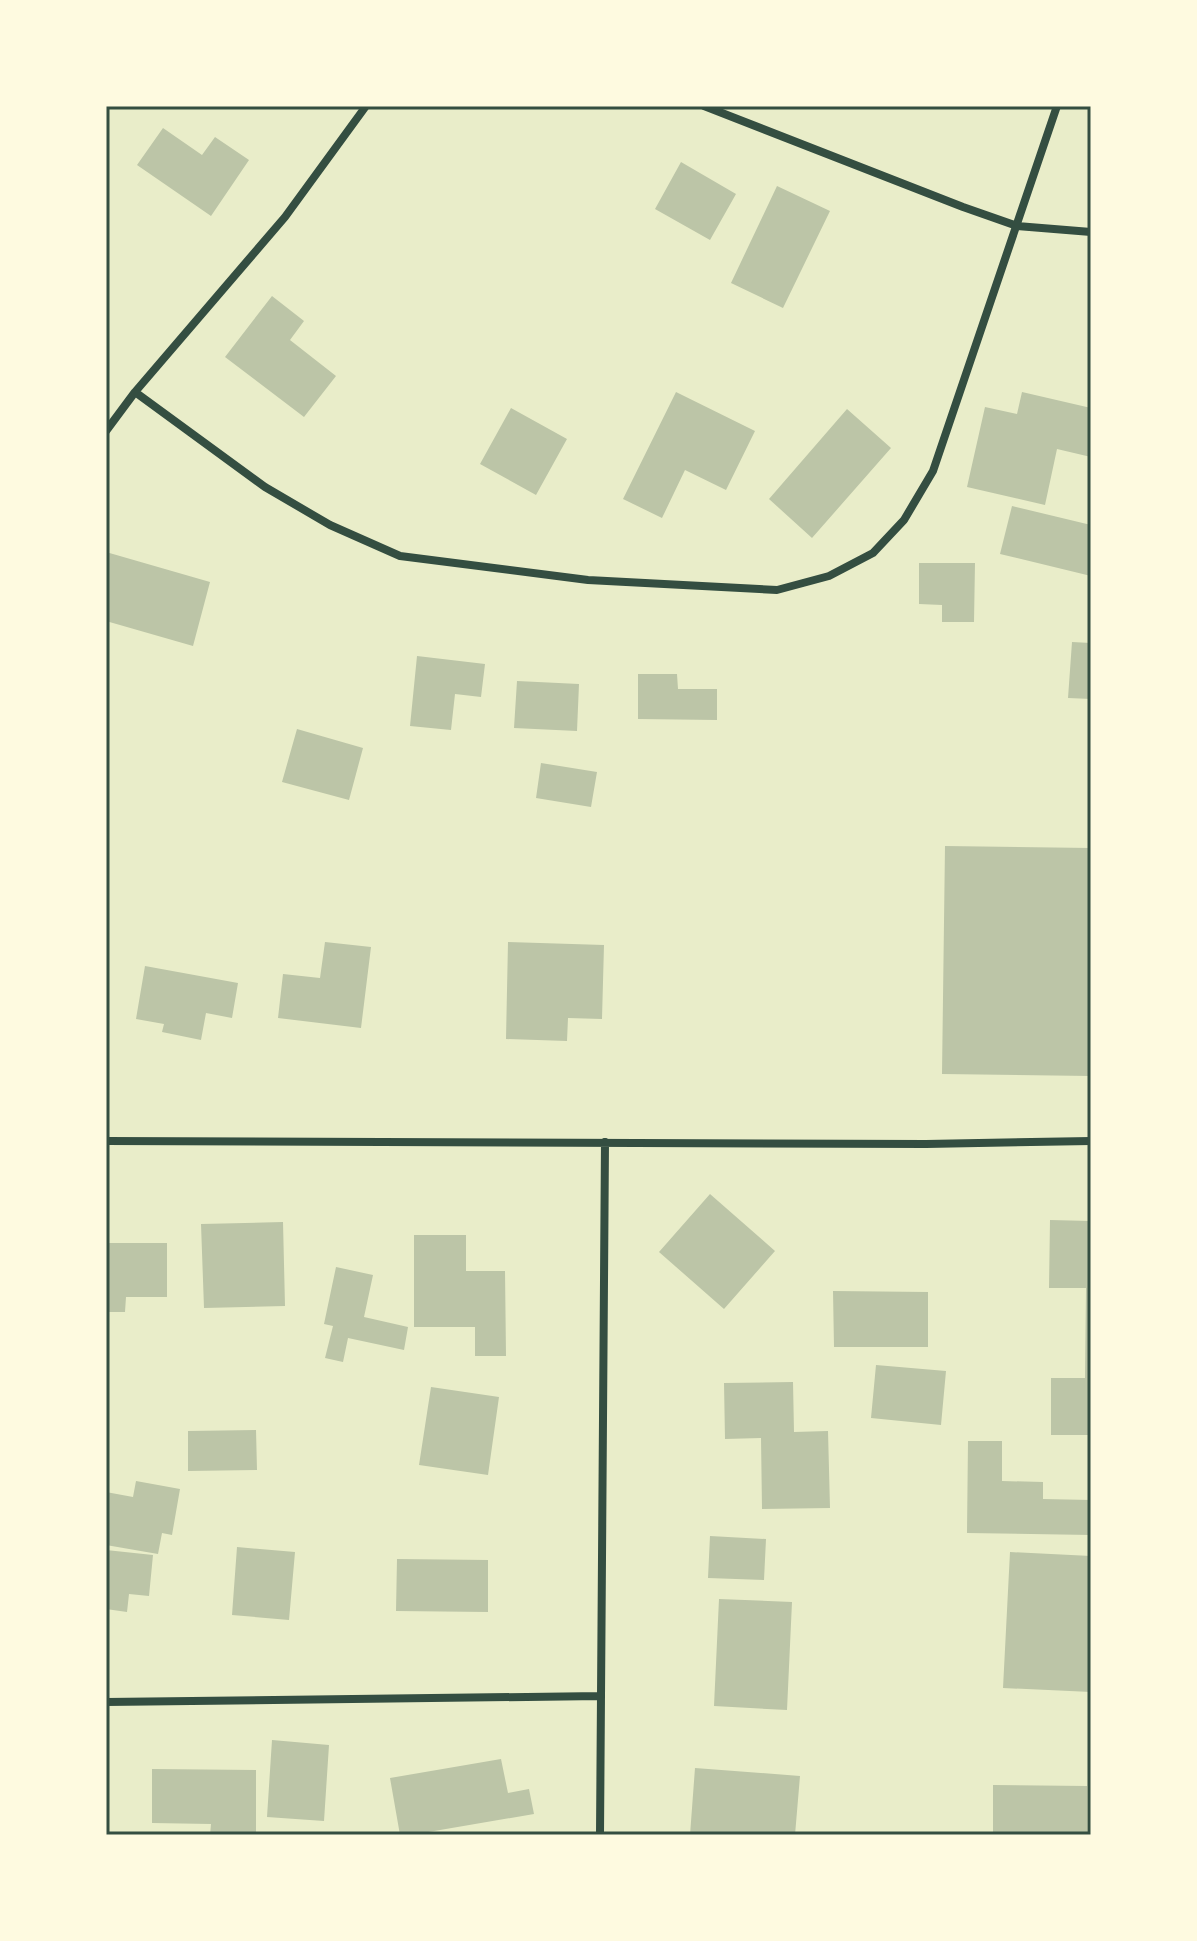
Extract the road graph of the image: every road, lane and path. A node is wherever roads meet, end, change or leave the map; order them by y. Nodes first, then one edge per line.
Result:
1 (366, 106) edge
2 (704, 106) edge
3 (1057, 106) edge
4 (1017, 226) junction
5 (1091, 232) edge
6 (135, 392) junction
7 (106, 431) edge
8 (106, 1141) edge
9 (1091, 1141) edge
10 (605, 1142) junction
11 (601, 1696) junction
12 (106, 1702) edge
13 (600, 1835) edge

1 - 6 street
2 - 4 street
3 - 4 street
4 - 5 street
4 - 6 street
6 - 7 street
8 - 10 street
9 - 10 street
10 - 11 street
11 - 12 street
11 - 13 street

